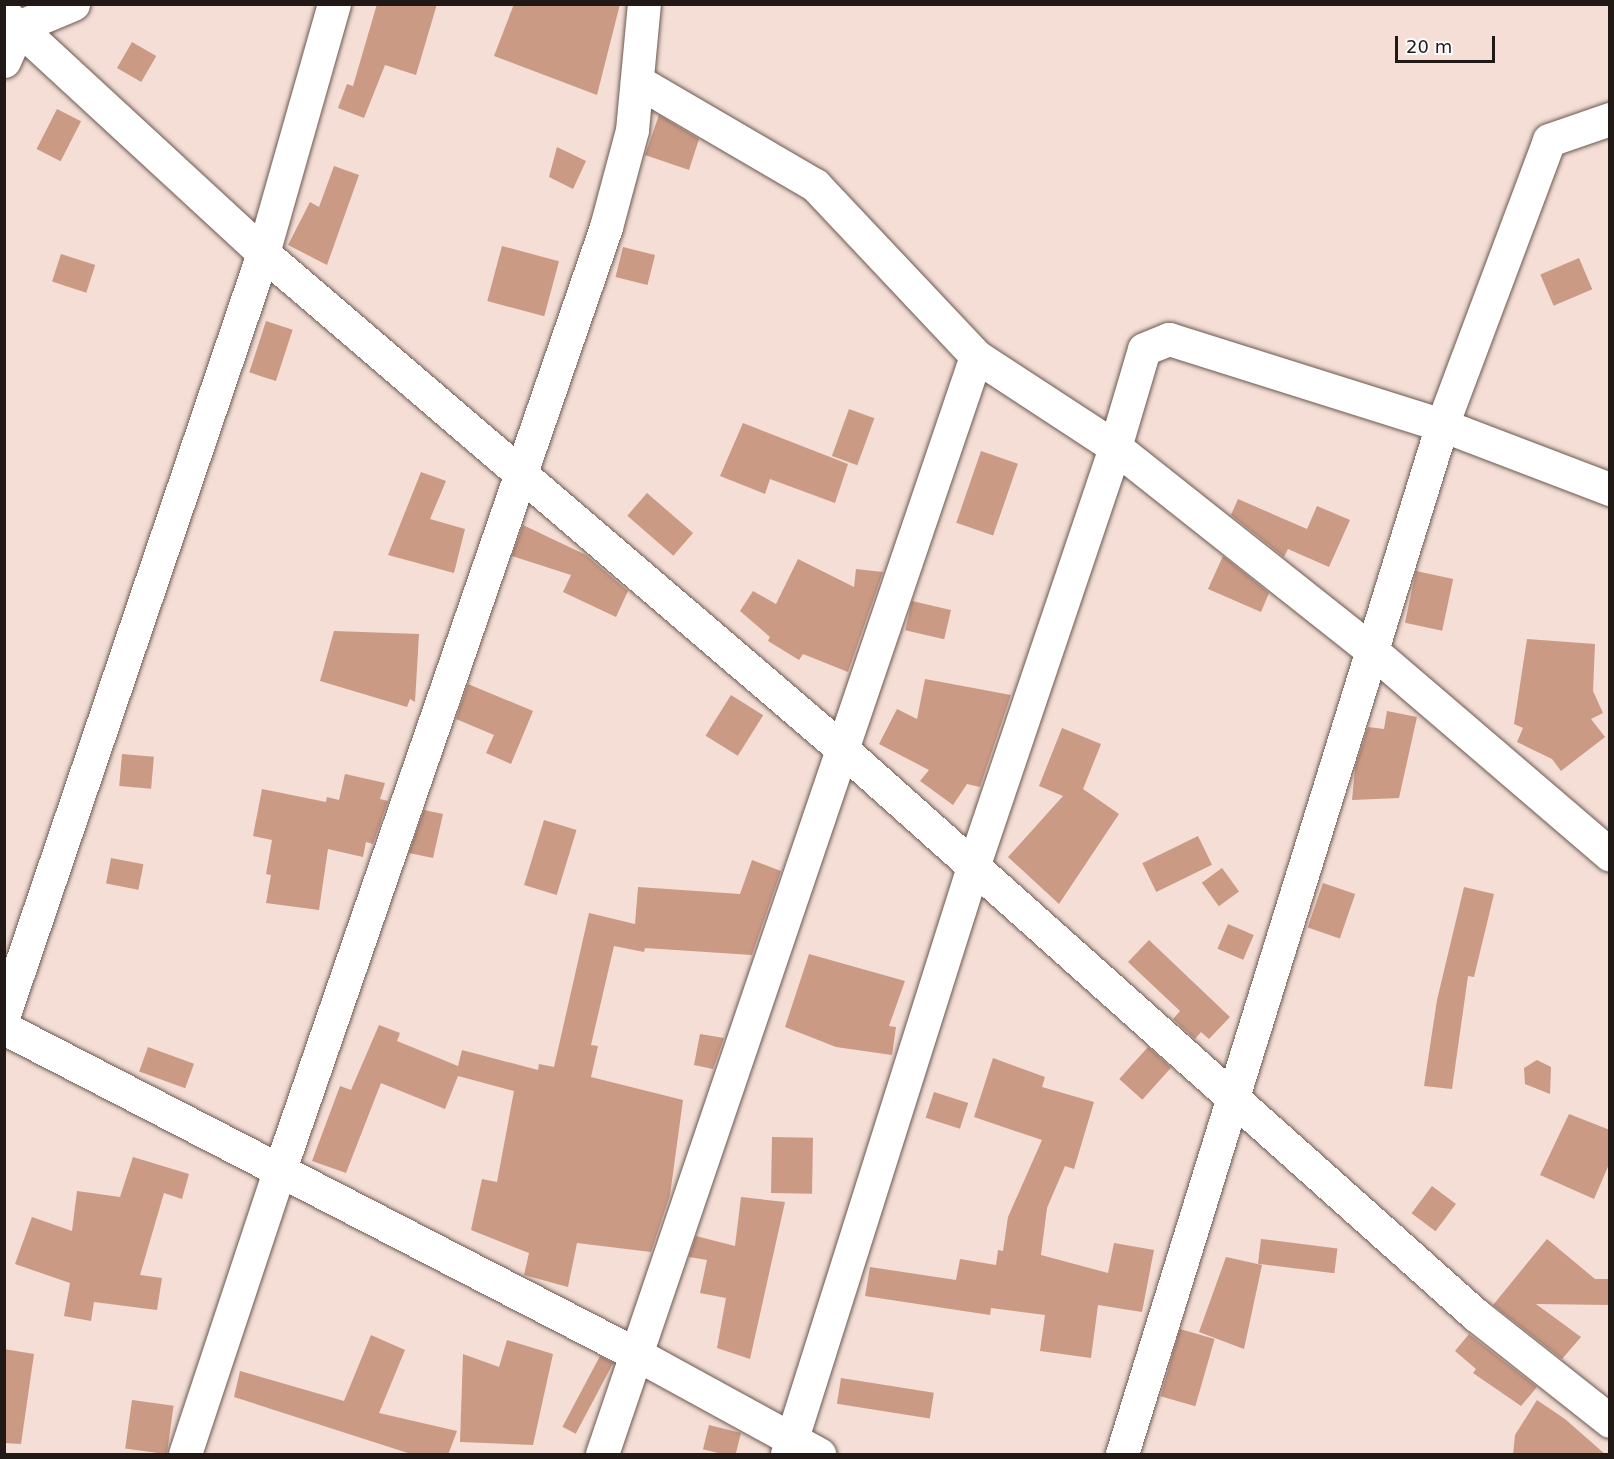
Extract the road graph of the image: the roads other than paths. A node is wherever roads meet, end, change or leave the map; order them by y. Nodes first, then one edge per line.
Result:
1 (73, 4) edge
2 (334, 4) edge
3 (644, 4) edge
4 (9, 25) edge
5 (4, 61) edge
6 (637, 81) junction
7 (1610, 119) edge
8 (263, 253) junction
9 (976, 356) junction
10 (1442, 424) junction
11 (1116, 447) junction
12 (523, 473) junction
13 (1610, 489) edge
14 (1370, 649) junction
15 (842, 749) junction
16 (1610, 855) edge
17 (973, 867) junction
18 (4, 1014) edge
19 (4, 1028) edge
20 (1230, 1099) junction
21 (279, 1172) junction
22 (636, 1354) junction
23 (1610, 1421) edge
24 (799, 1450) edge
25 (185, 1455) edge
26 (602, 1455) edge
27 (1122, 1455) edge

1 - 4 street
2 - 8 street
3 - 6 street
4 - 5 street
4 - 8 street
6 - 9 street
6 - 12 street
7 - 10 street
8 - 12 street
8 - 18 street
9 - 11 street
9 - 15 street
10 - 11 street
10 - 13 street
10 - 14 street
11 - 14 street
11 - 17 street
12 - 15 street
12 - 21 street
14 - 16 street
14 - 20 street
15 - 17 street
15 - 22 street
17 - 20 street
17 - 24 street
19 - 21 street
20 - 23 street
20 - 27 street
21 - 22 street
21 - 25 street
22 - 24 street
22 - 26 street

